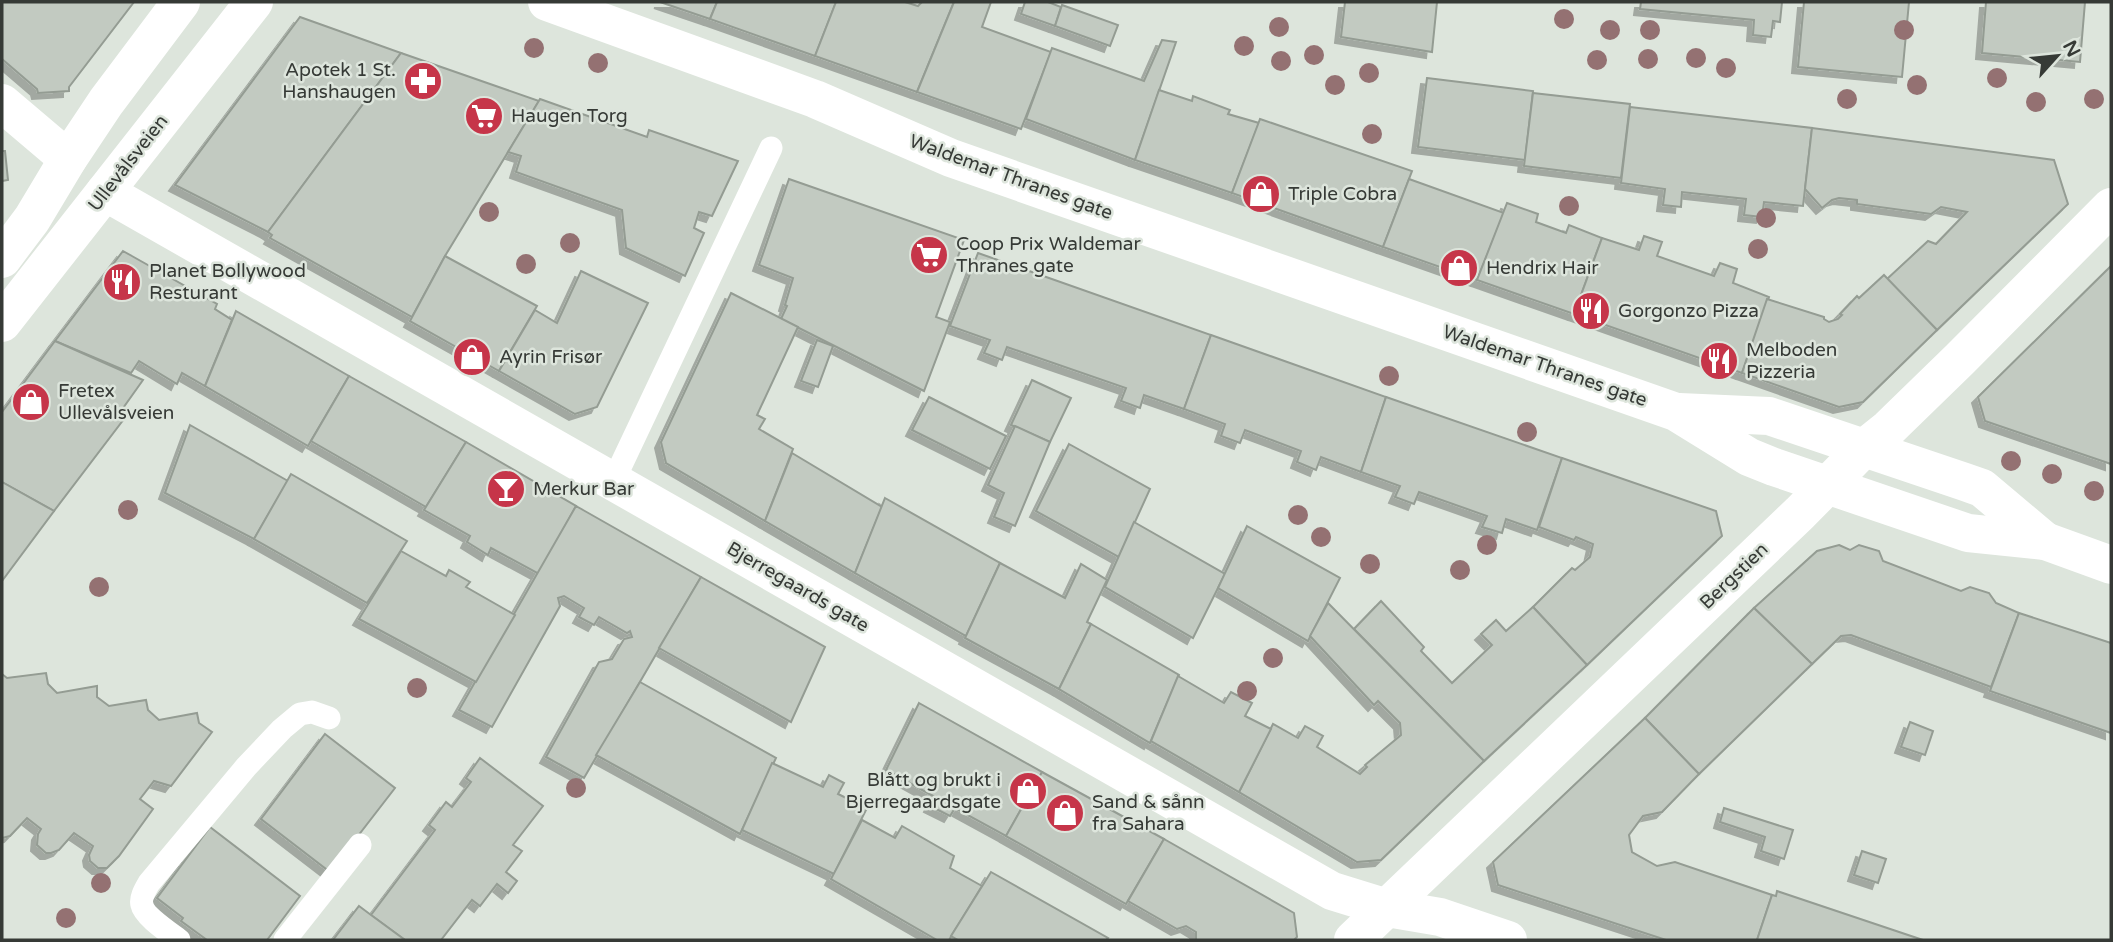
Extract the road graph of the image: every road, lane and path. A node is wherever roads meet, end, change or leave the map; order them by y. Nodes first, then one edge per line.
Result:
1 (181, 2) edge
2 (254, 2) edge
3 (547, 2) edge
4 (2, 103) edge
5 (771, 148) dead end
6 (68, 159) junction
7 (105, 192) junction
8 (2111, 207) edge
9 (2, 259) edge
10 (2, 323) edge
11 (1676, 412) junction
12 (1864, 448) junction
13 (613, 482) junction
14 (1826, 484) junction
15 (2045, 541) junction
16 (2111, 565) edge
17 (329, 718) dead end
18 (360, 845) dead end
19 (1387, 908) junction
20 (179, 940) edge
21 (285, 940) edge
22 (1353, 940) edge
23 (1508, 940) edge

1 - 6 street
2 - 7 street, Ullevålsveien
3 - 11 street, Waldemar Thranes gate
4 - 6 street
5 - 13 lane
6 - 9 street
7 - 10 street, Ullevålsveien
7 - 13 street, Bjerregaards gate
8 - 12 street, Bergstien
11 - 12 street, Waldemar Thranes gate
11 - 14 street, Waldemar Thranes gate
12 - 14 street, Bergstien
12 - 15 street, Waldemar Thranes gate
13 - 19 street, Bjerregaards gate
14 - 15 street, Waldemar Thranes gate
14 - 19 street, Bergstien
15 - 16 street, Waldemar Thranes gate
17 - 20 lane
18 - 21 lane
19 - 22 street, Bergstien
19 - 23 street, Bjerregaards gate

